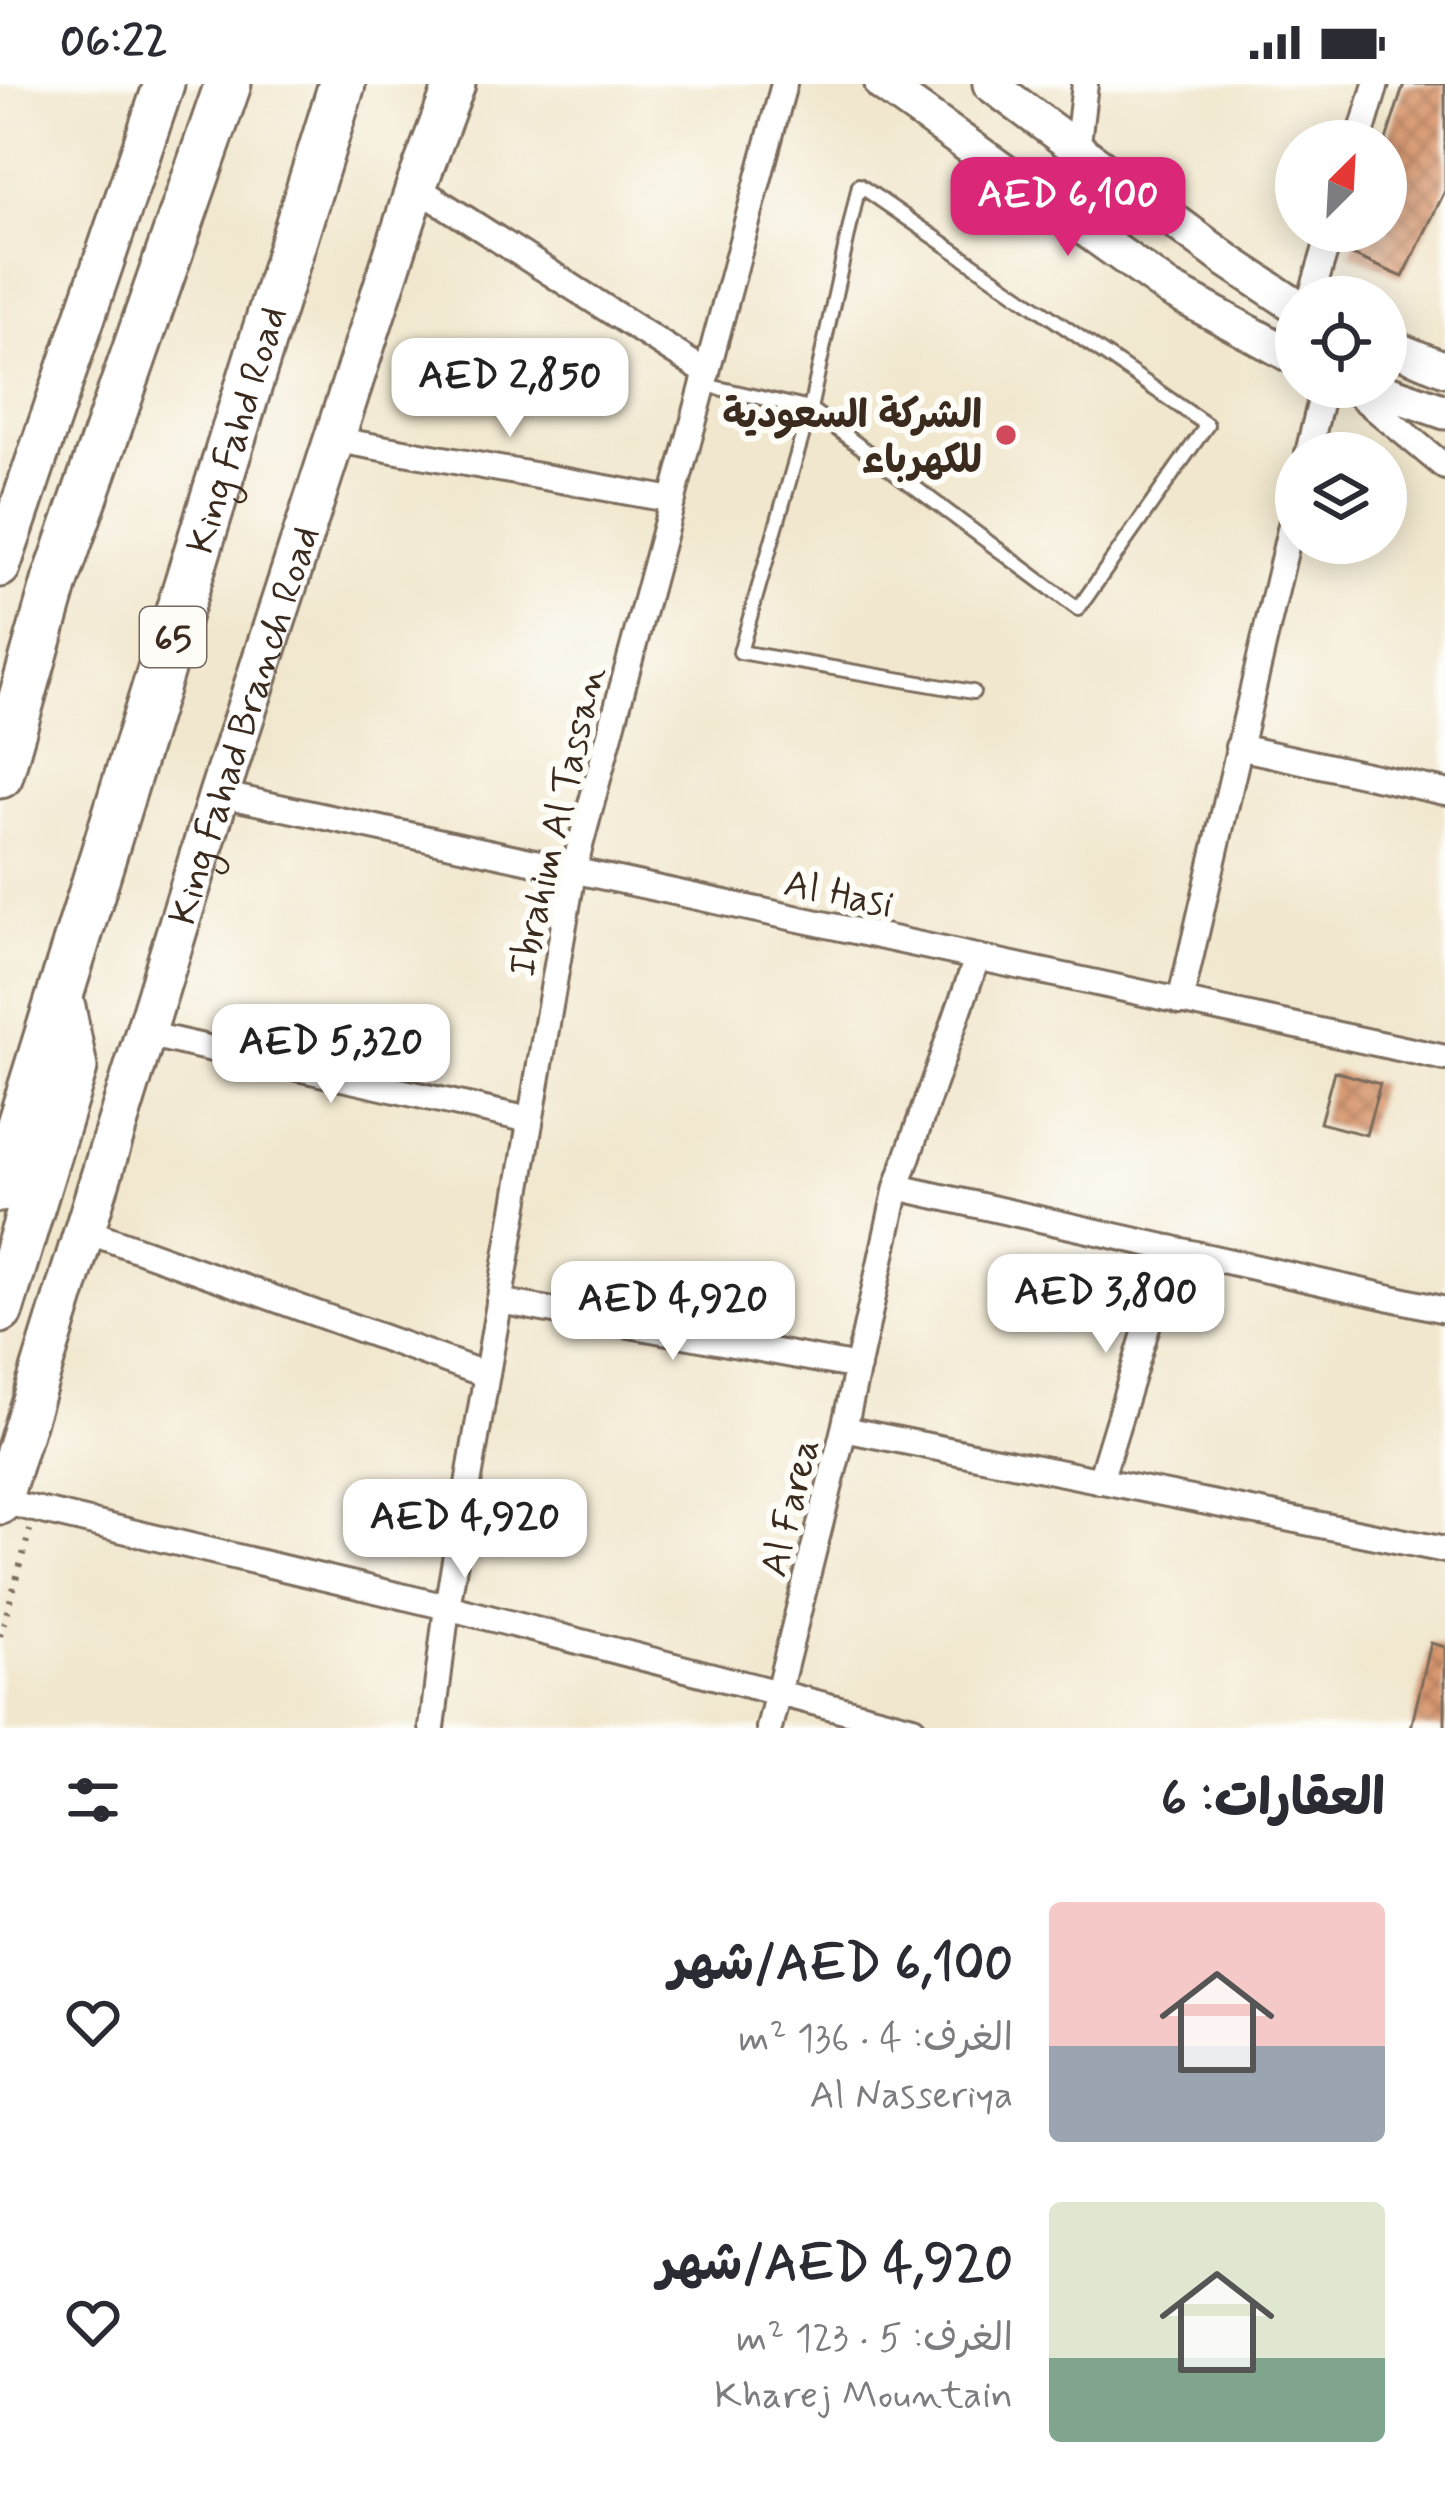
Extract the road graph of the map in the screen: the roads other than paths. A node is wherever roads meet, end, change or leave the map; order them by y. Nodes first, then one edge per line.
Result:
1 (164, 84) edge
2 (228, 84) edge
3 (342, 84) edge
4 (784, 84) edge
5 (882, 84) edge
6 (990, 84) edge
7 (1084, 84) edge
8 (1376, 84) edge
9 (447, 92) edge
10 (1365, 120) edge
11 (1077, 151) junction
12 (422, 174) junction
13 (1275, 291) edge
14 (1275, 347) edge
15 (1407, 353) edge
16 (1445, 368) edge
17 (705, 379) junction
18 (1407, 399) edge
19 (1374, 408) edge
20 (810, 409) junction
21 (1445, 412) edge
22 (337, 440) junction
23 (1445, 467) edge
24 (673, 500) junction
25 (1282, 564) edge
26 (0, 567) edge
27 (56, 582) junction
28 (0, 692) edge
29 (973, 692) dead end
30 (1238, 747) junction
31 (0, 775) edge
32 (1445, 792) edge
33 (219, 794) junction
34 (573, 872) junction
35 (976, 958) junction
36 (61, 1001) junction
37 (1180, 1002) junction
38 (145, 1034) junction
39 (1445, 1058) edge
40 (530, 1120) junction
41 (897, 1187) junction
42 (0, 1189) edge
43 (84, 1230) junction
44 (1171, 1248) junction
45 (499, 1301) junction
46 (0, 1310) edge
47 (1445, 1310) edge
48 (858, 1367) junction
49 (487, 1375) junction
50 (844, 1430) junction
51 (1100, 1481) junction
52 (12, 1505) edge
53 (1445, 1550) edge
54 (446, 1607) junction
55 (778, 1693) junction
56 (432, 1728) edge
57 (769, 1728) edge
58 (913, 1728) edge

1 - 26 main road
2 - 27 highway
3 - 36 highway, King Fahd Road / 65
4 - 17 street, Ibrahim Al Tassan
5 - 14 main road
6 - 11 main road
7 - 11 street
8 - 10 street
9 - 12 main road, King Fahad Branch Road
11 - 13 main road
12 - 17 street
12 - 22 main road, King Fahad Branch Road
15 - 16 main road
17 - 20 lane
17 - 24 street, Ibrahim Al Tassan
18 - 21 main road
19 - 23 street
20 - 20 lane
20 - 29 lane
22 - 24 street
22 - 33 main road, King Fahad Branch Road
24 - 34 street, Ibrahim Al Tassan
25 - 30 street
27 - 28 main road
27 - 31 highway
30 - 32 street
30 - 37 street
33 - 34 street, Al Hasi
33 - 38 main road, King Fahad Branch Road
34 - 35 street, Al Hasi
34 - 40 street, Ibrahim Al Tassan
35 - 37 street, Al Hasi
35 - 41 street, Al Farea
36 - 42 highway, King Fahd Road / 65
36 - 46 highway
37 - 39 street, Al Hasi
38 - 40 street
38 - 43 main road, King Fahad Branch Road
40 - 45 street, Ibrahim Al Tassan
41 - 44 street
41 - 48 street, Al Farea
43 - 49 street
43 - 52 main road, King Fahad Branch Road
44 - 47 street
44 - 51 street
45 - 48 street
45 - 49 street, Ibrahim Al Tassan
48 - 50 street, Al Farea
49 - 54 street, Ibrahim Al Tassan
50 - 51 street
50 - 55 street, Al Farea
51 - 53 street
52 - 54 street
54 - 55 street
54 - 56 street, Ibrahim Al Tassan
55 - 57 street, Al Farea
55 - 58 street

